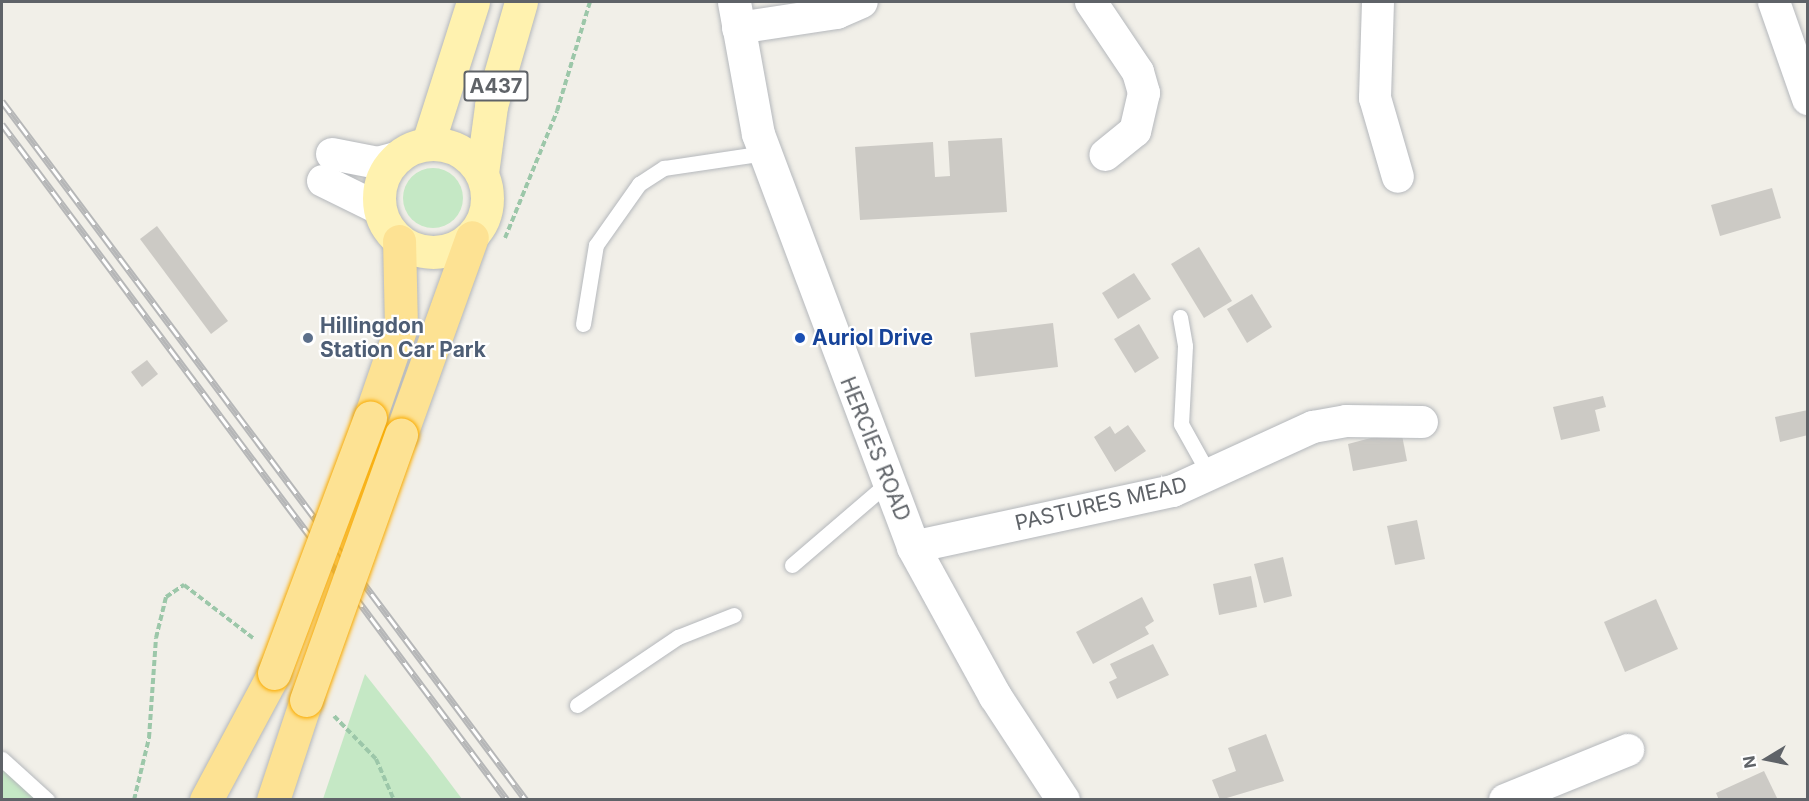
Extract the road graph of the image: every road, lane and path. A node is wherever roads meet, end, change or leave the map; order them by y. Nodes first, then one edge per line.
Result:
1 (473, 2) edge
2 (521, 2) edge
3 (590, 2) edge
4 (862, 2) edge
5 (1090, 2) edge
6 (1378, 2) edge
7 (1774, 2) edge
8 (736, 15) edge
9 (1808, 99) edge
10 (428, 143) junction
11 (764, 153) junction
12 (1105, 155) dead end
13 (396, 158) junction
14 (482, 173) junction
15 (1398, 177) dead end
16 (380, 209) junction
17 (399, 241) junction
18 (487, 242) junction
19 (1180, 317) dead end
20 (584, 324) dead end
21 (1422, 422) dead end
22 (1210, 476) junction
23 (890, 481) junction
24 (913, 547) junction
25 (792, 565) dead end
26 (734, 615) dead end
27 (577, 705) dead end
28 (1628, 750) dead end
29 (2, 759) edge
30 (47, 800) edge
31 (206, 800) edge
32 (273, 800) edge
33 (1064, 800) edge
34 (1505, 800) edge

1 - 10 main road, A437
2 - 14 main road, A437
3 - 18 path
4 - 8 street
5 - 12 street
6 - 15 street
7 - 9 street
8 - 11 street, HERCIES ROAD
10 - 13 main road
10 - 14 main road
11 - 20 lane
11 - 23 street, HERCIES ROAD
13 - 16 main road
13 - 16 street
14 - 18 main road
16 - 17 main road
17 - 18 main road
17 - 31 highway, bridge
18 - 32 highway, bridge
19 - 22 lane
21 - 22 street, PASTURES MEAD
22 - 24 street, PASTURES MEAD
23 - 24 street, HERCIES ROAD
23 - 25 lane
24 - 33 street, HERCIES ROAD
26 - 27 lane
28 - 34 street
29 - 30 lane

